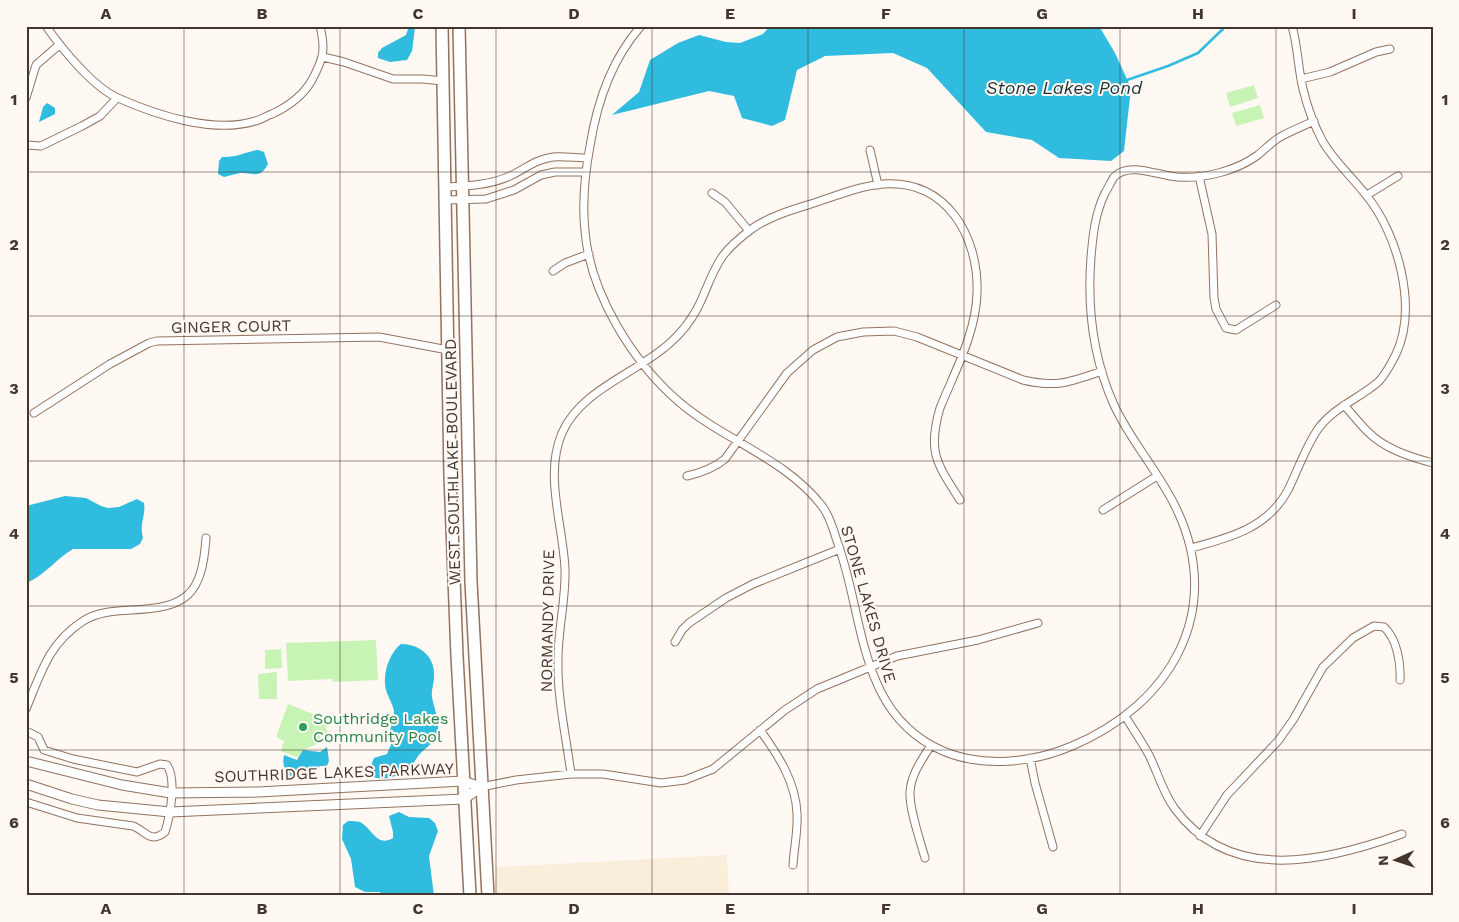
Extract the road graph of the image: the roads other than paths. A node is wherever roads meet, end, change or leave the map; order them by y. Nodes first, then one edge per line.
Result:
1 (46, 26) edge
2 (320, 26) edge
3 (442, 26) edge
4 (459, 26) edge
5 (641, 26) edge
6 (1292, 26) edge
7 (59, 44) junction
8 (1390, 48) dead end
9 (323, 57) junction
10 (1301, 80) junction
11 (443, 81) junction
12 (26, 98) edge
13 (117, 98) junction
14 (1314, 121) junction
15 (26, 145) edge
16 (870, 150) dead end
17 (588, 158) junction
18 (586, 172) junction
19 (1200, 176) junction
20 (1398, 176) dead end
21 (878, 185) junction
22 (462, 186) junction
23 (446, 187) junction
24 (712, 193) dead end
25 (1367, 195) junction
26 (446, 200) junction
27 (462, 200) junction
28 (749, 231) junction
29 (589, 254) junction
30 (552, 271) dead end
31 (1276, 305) dead end
32 (448, 350) junction
33 (962, 356) junction
34 (642, 363) junction
35 (1102, 371) junction
36 (1344, 405) junction
37 (34, 413) dead end
38 (738, 442) junction
39 (1433, 463) edge
40 (687, 476) dead end
41 (1157, 476) junction
42 (960, 500) dead end
43 (1103, 510) dead end
44 (206, 538) dead end
45 (1191, 548) junction
46 (840, 549) junction
47 (1038, 623) dead end
48 (676, 642) dead end
49 (870, 666) junction
50 (1400, 680) dead end
51 (26, 709) edge
52 (1125, 716) junction
53 (760, 730) junction
54 (26, 731) edge
55 (931, 745) junction
56 (1030, 758) junction
57 (26, 761) edge
58 (571, 774) junction
59 (463, 781) junction
60 (26, 784) edge
61 (481, 787) junction
62 (171, 792) junction
63 (464, 799) junction
64 (26, 802) edge
65 (170, 812) junction
66 (1402, 834) dead end
67 (1200, 836) junction
68 (1053, 847) dead end
69 (925, 858) dead end
70 (793, 865) dead end
71 (470, 896) edge
72 (488, 896) edge

1 - 7 street
2 - 9 street
3 - 11 main road, WEST SOUTHLAKE BOULEVARD
4 - 22 main road, WEST SOUTHLAKE BOULEVARD
5 - 17 street, STONE LAKES DRIVE
6 - 10 street
7 - 12 street
7 - 13 street
8 - 10 street
9 - 11 street
9 - 13 street
10 - 14 street
11 - 23 main road, WEST SOUTHLAKE BOULEVARD
13 - 15 street
14 - 19 street, STONE LAKES DRIVE
14 - 25 street
16 - 21 street
17 - 18 street, STONE LAKES DRIVE
17 - 22 street
18 - 27 street
18 - 29 street, STONE LAKES DRIVE
19 - 31 street
19 - 35 street, STONE LAKES DRIVE
20 - 25 street
21 - 28 street, NORMANDY DRIVE
21 - 33 street, NORMANDY DRIVE
22 - 23 street
22 - 27 main road, WEST SOUTHLAKE BOULEVARD
23 - 26 main road, WEST SOUTHLAKE BOULEVARD
24 - 28 street
25 - 36 street
26 - 27 street
26 - 32 main road, WEST SOUTHLAKE BOULEVARD
27 - 61 main road, WEST SOUTHLAKE BOULEVARD
28 - 34 street, NORMANDY DRIVE
29 - 30 street
29 - 34 street, STONE LAKES DRIVE
32 - 37 street, GINGER COURT
32 - 59 main road, WEST SOUTHLAKE BOULEVARD
33 - 35 street
33 - 38 street
33 - 42 street, NORMANDY DRIVE
34 - 38 street, STONE LAKES DRIVE
34 - 58 street, NORMANDY DRIVE
35 - 41 street, STONE LAKES DRIVE
36 - 39 street
36 - 45 street
38 - 40 street
38 - 46 street, STONE LAKES DRIVE
41 - 43 street
41 - 45 street, STONE LAKES DRIVE
44 - 51 street
45 - 52 street, STONE LAKES DRIVE
46 - 48 street
46 - 49 street, STONE LAKES DRIVE
47 - 49 street
49 - 53 street
49 - 55 street, STONE LAKES DRIVE
50 - 67 street
52 - 56 street, STONE LAKES DRIVE
52 - 67 street
53 - 58 street
53 - 70 street
54 - 62 street
55 - 56 street, STONE LAKES DRIVE
55 - 69 street
56 - 68 street
57 - 62 street, SOUTHRIDGE LAKES PARKWAY
58 - 61 street
59 - 61 street, SOUTHRIDGE LAKES PARKWAY
59 - 62 street, SOUTHRIDGE LAKES PARKWAY
59 - 63 main road, WEST SOUTHLAKE BOULEVARD
60 - 65 street, SOUTHRIDGE LAKES PARKWAY
61 - 63 street, SOUTHRIDGE LAKES PARKWAY
61 - 72 main road, WEST SOUTHLAKE BOULEVARD
62 - 65 street
63 - 65 street, SOUTHRIDGE LAKES PARKWAY
63 - 71 main road, WEST SOUTHLAKE BOULEVARD
64 - 65 street
66 - 67 street

